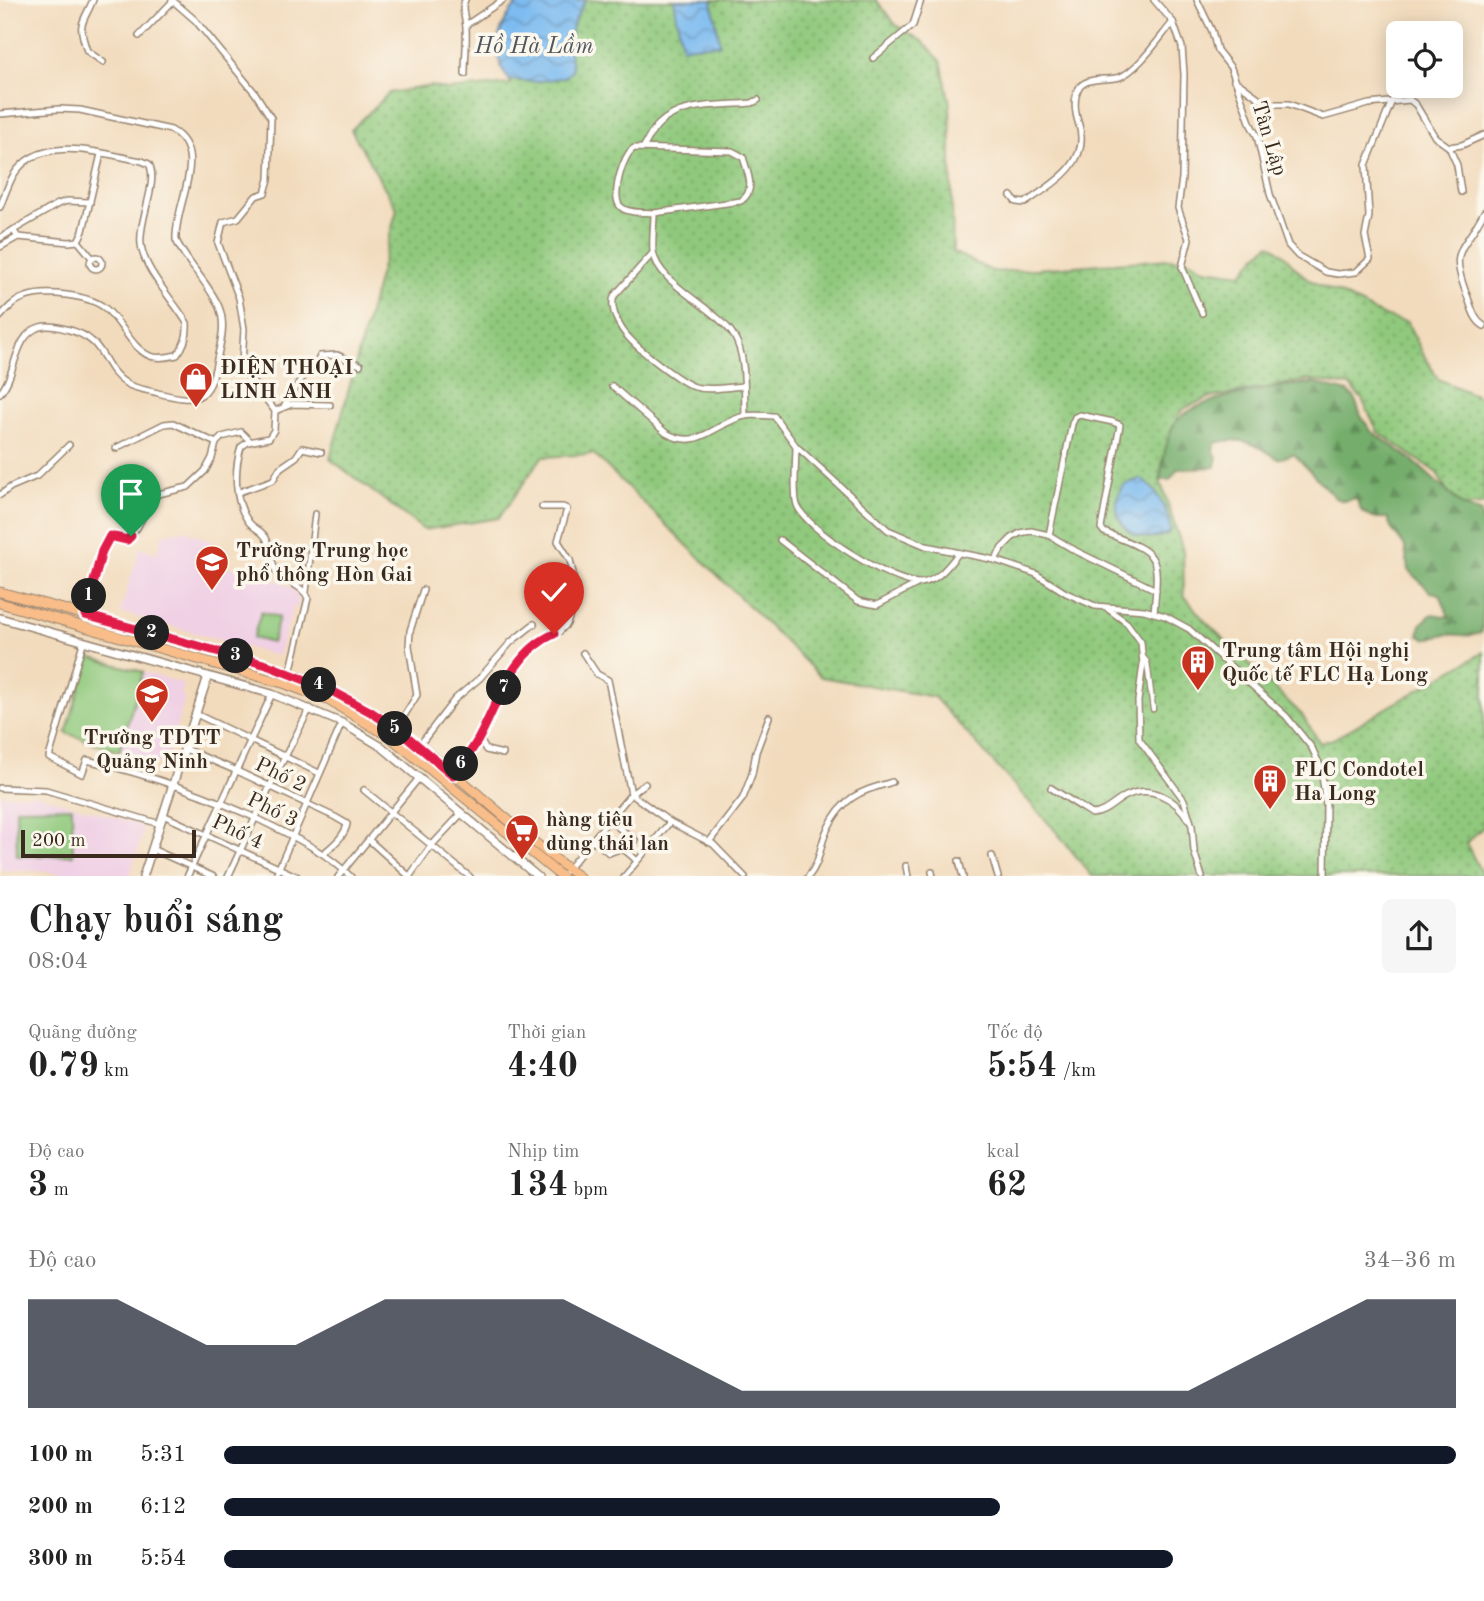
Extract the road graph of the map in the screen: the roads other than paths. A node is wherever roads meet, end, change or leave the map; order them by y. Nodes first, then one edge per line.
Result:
1 (93, 0) edge
2 (465, 0) edge
3 (503, 0) edge
4 (921, 0) edge
5 (1154, 0) edge
6 (1198, 0) edge
7 (172, 1) edge
8 (1173, 22) junction
9 (466, 25) junction
10 (139, 36) dead end
11 (873, 58) dead end
12 (103, 62) dead end
13 (465, 74) dead end
14 (1233, 80) junction
15 (758, 100) dead end
16 (1392, 101) junction
17 (0, 114) edge
18 (1484, 135) edge
19 (1449, 147) junction
20 (643, 148) junction
21 (102, 154) junction
22 (1461, 192) dead end
23 (1011, 196) dead end
24 (90, 202) junction
25 (0, 206) edge
26 (1484, 212) edge
27 (654, 213) junction
28 (13, 230) junction
29 (18, 237) junction
30 (0, 238) edge
31 (78, 241) junction
32 (0, 247) edge
33 (653, 253) junction
34 (92, 258) dead end
35 (1202, 313) dead end
36 (0, 317) edge
37 (1484, 326) edge
38 (360, 365) dead end
39 (612, 386) dead end
40 (743, 386) junction
41 (0, 393) edge
42 (285, 405) junction
43 (330, 405) dead end
44 (275, 411) junction
45 (745, 416) junction
46 (251, 441) junction
47 (216, 443) junction
48 (69, 445) dead end
49 (796, 446) junction
50 (116, 449) dead end
51 (321, 452) dead end
52 (239, 492) junction
53 (0, 495) edge
54 (542, 507) dead end
55 (315, 514) dead end
56 (1049, 535) junction
57 (127, 540) junction
58 (780, 540) dead end
59 (136, 546) dead end
60 (958, 554) junction
61 (995, 560) junction
62 (919, 583) junction
63 (423, 590) dead end
64 (1156, 590) junction
65 (0, 592) edge
66 (306, 592) junction
67 (0, 603) edge
68 (1105, 607) junction
69 (1154, 613) junction
70 (85, 615) junction
71 (0, 618) edge
72 (534, 624) dead end
73 (83, 643) junction
74 (149, 645) junction
75 (583, 653) dead end
76 (1142, 656) junction
77 (145, 659) junction
78 (290, 673) junction
79 (208, 676) junction
80 (272, 694) junction
81 (310, 708) junction
82 (1153, 709) dead end
83 (371, 712) junction
84 (196, 714) junction
85 (769, 717) dead end
86 (342, 723) junction
87 (369, 723) junction
88 (395, 729) junction
89 (479, 738) junction
90 (252, 739) junction
91 (419, 746) junction
92 (185, 749) junction
93 (503, 754) dead end
94 (286, 756) junction
95 (237, 771) junction
96 (319, 773) junction
97 (453, 775) junction
98 (419, 778) junction
99 (892, 782) dead end
100 (174, 783) junction
101 (645, 784) dead end
102 (270, 786) junction
103 (1051, 788) dead end
104 (0, 789) edge
105 (364, 790) dead end
106 (631, 794) junction
107 (223, 802) junction
108 (307, 804) junction
109 (392, 812) junction
110 (462, 813) junction
111 (163, 815) junction
112 (255, 817) junction
113 (610, 821) junction
114 (670, 822) junction
115 (160, 824) junction
116 (1192, 825) junction
117 (208, 835) junction
118 (293, 836) junction
119 (635, 840) dead end
120 (369, 841) junction
121 (594, 841) junction
122 (709, 842) junction
123 (432, 845) junction
124 (152, 849) junction
125 (240, 849) junction
126 (324, 853) junction
127 (992, 856) dead end
128 (637, 861) junction
129 (959, 861) dead end
130 (906, 866) dead end
131 (192, 867) junction
132 (279, 867) junction
133 (344, 870) junction
134 (564, 874) edge
135 (143, 876) edge
136 (188, 876) edge
137 (212, 876) edge
138 (228, 876) edge
139 (275, 876) edge
140 (296, 876) edge
141 (339, 876) edge
142 (350, 876) edge
143 (410, 876) edge
144 (469, 876) edge
145 (537, 876) edge
146 (625, 876) edge
147 (744, 876) edge
148 (809, 876) edge
149 (908, 876) edge
150 (963, 876) edge
151 (998, 876) edge
152 (1202, 876) edge
153 (1325, 876) edge

1 - 12 street
2 - 9 street
3 - 9 street
4 - 11 street
5 - 8 street
6 - 14 street, Tân Lập
7 - 10 street
7 - 44 street
8 - 23 street
8 - 35 street
9 - 13 street
14 - 16 street
14 - 16 street, Tân Lập
15 - 20 street
16 - 19 street
17 - 41 street
18 - 19 street
19 - 22 street
20 - 27 street
20 - 27 street
21 - 24 street
21 - 25 street
21 - 36 street
24 - 28 street
24 - 31 street
26 - 37 street
27 - 33 street
28 - 29 street
28 - 30 street
29 - 31 street
29 - 32 street
31 - 34 street
33 - 40 street
33 - 40 street
38 - 42 street
39 - 45 street
40 - 45 street
42 - 43 street
42 - 44 street
44 - 46 street
45 - 49 street
46 - 47 street
46 - 52 street
47 - 50 street
47 - 57 street
48 - 53 street
49 - 60 street
49 - 62 street
51 - 52 street
52 - 66 street
54 - 89 street
55 - 66 street
56 - 61 street
56 - 64 street
56 - 64 street
57 - 59 street
57 - 70 street
58 - 62 street
60 - 61 street
60 - 62 street
61 - 68 street
63 - 88 street
64 - 69 street
65 - 70 main road
66 - 78 street
67 - 74 main road
68 - 69 street
68 - 76 street
69 - 153 street
70 - 78 main road
71 - 73 street
72 - 91 street
73 - 77 street
73 - 100 street, Phố 3
74 - 77 street
74 - 87 main road
75 - 106 street
76 - 82 street
76 - 116 street
77 - 79 street
78 - 83 main road
79 - 80 street
79 - 84 street
80 - 81 street
80 - 90 street
81 - 86 street
81 - 94 street
83 - 87 main road
83 - 88 main road
84 - 90 street
84 - 92 street
85 - 122 street
86 - 96 street
86 - 98 street
87 - 134 main road
88 - 91 main road
89 - 93 street
89 - 97 street
90 - 94 street
90 - 95 street
91 - 97 main road
92 - 95 street, Phố 2
92 - 100 street
94 - 96 street
94 - 102 street
95 - 102 street, Phố 2
95 - 107 street
96 - 108 street
97 - 134 main road
98 - 109 street
98 - 110 street
99 - 148 street
100 - 107 street, Phố 3
100 - 111 street
101 - 106 street
102 - 108 street, Phố 2
102 - 112 street
103 - 116 street
104 - 115 street
105 - 109 street
106 - 113 street
106 - 114 street
107 - 112 street, Phố 3
107 - 117 street
108 - 118 street
108 - 126 street, Phố 2
109 - 120 street
109 - 123 street
110 - 123 street
110 - 145 street
111 - 115 street
111 - 117 street, Phố 4
112 - 118 street, Phố 3
112 - 125 street
113 - 119 street
113 - 121 street
114 - 122 street
114 - 128 street
115 - 124 street
116 - 152 street
117 - 125 street, Phố 4
117 - 131 street
118 - 126 street, Phố 3
118 - 132 street
120 - 133 street
120 - 143 street
121 - 128 street
121 - 134 street
122 - 147 street
123 - 143 street
123 - 144 street
124 - 131 street
124 - 135 street
125 - 132 street, Phố 4
125 - 138 street
126 - 133 street, Phố 3
127 - 151 street
128 - 146 street
129 - 150 street
130 - 149 street
131 - 136 street
131 - 137 street
132 - 139 street
132 - 140 street, Phố 4
133 - 141 street
133 - 142 street, Phố 3

